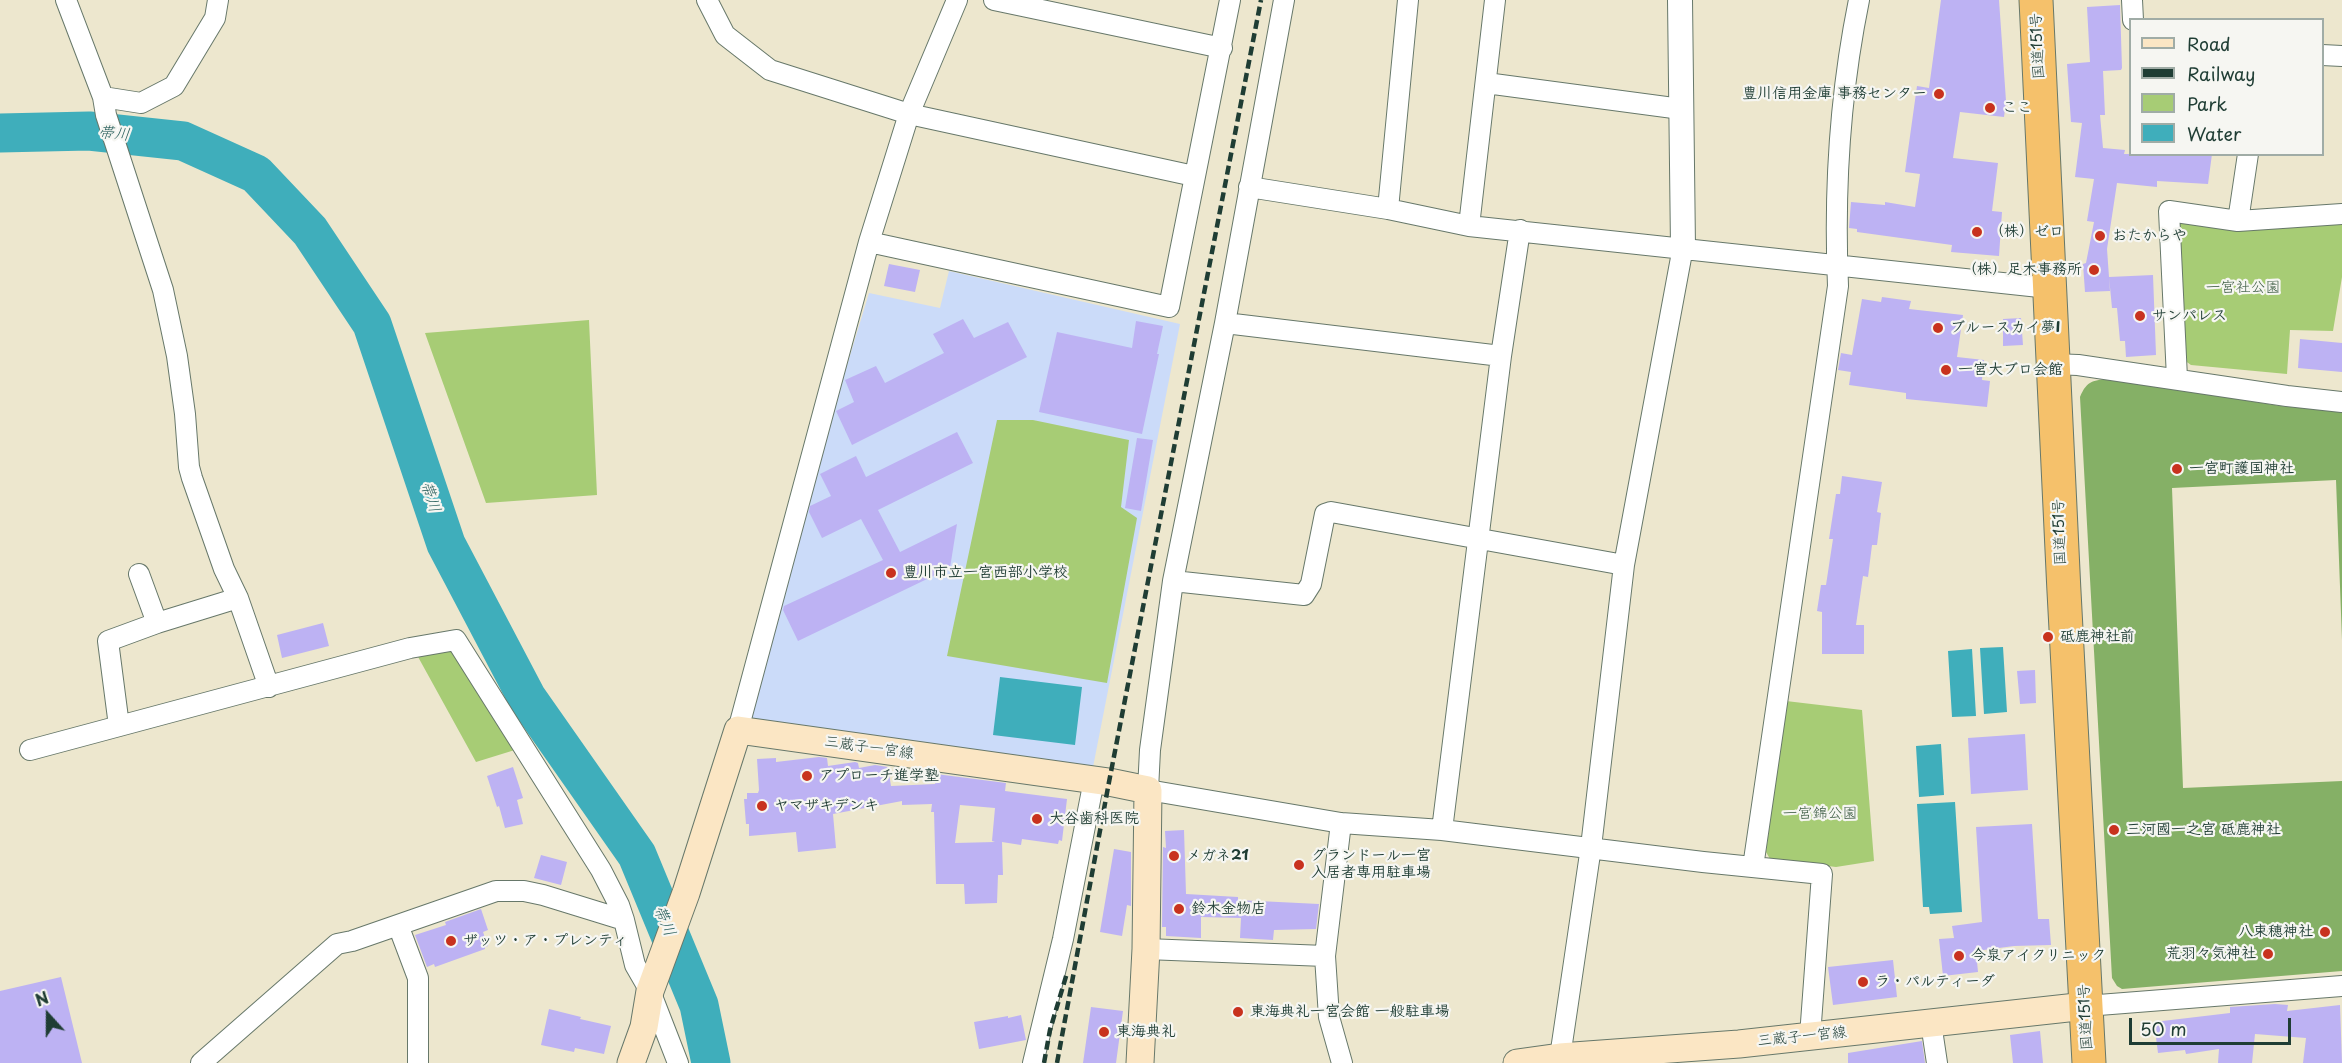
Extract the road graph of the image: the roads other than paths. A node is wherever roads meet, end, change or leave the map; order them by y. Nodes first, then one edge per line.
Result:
1 (66, 0) edge
2 (218, 0) edge
3 (707, 0) edge
4 (957, 0) edge
5 (994, 0) edge
6 (1230, 0) edge
7 (1284, 0) edge
8 (1408, 0) edge
9 (1495, 0) edge
10 (1680, 0) edge
11 (1858, 0) edge
12 (2036, 0) edge
13 (2132, 0) edge
14 (2133, 18) edge
15 (1222, 48) junction
16 (2324, 56) edge
17 (2342, 56) edge
18 (1485, 83) junction
19 (104, 106) junction
20 (1681, 109) junction
21 (909, 114) junction
22 (2248, 156) edge
23 (1194, 176) junction
24 (1249, 187) junction
25 (1388, 209) junction
26 (2342, 214) edge
27 (2238, 221) junction
28 (1469, 226) junction
29 (1520, 230) junction
30 (869, 242) junction
31 (1683, 247) junction
32 (1837, 266) junction
33 (2049, 288) junction
34 (1225, 323) junction
35 (1501, 356) junction
36 (2053, 364) junction
37 (2177, 378) junction
38 (2342, 402) edge
39 (1479, 538) junction
40 (1624, 565) junction
41 (139, 574) dead end
42 (1173, 581) junction
43 (238, 598) junction
44 (157, 623) junction
45 (268, 687) junction
46 (120, 726) junction
47 (738, 730) junction
48 (30, 750) dead end
49 (1094, 780) junction
50 (1148, 790) junction
51 (1341, 823) junction
52 (1442, 830) junction
53 (1591, 847) junction
54 (1753, 867) junction
55 (624, 920) junction
56 (399, 925) junction
57 (1146, 949) junction
58 (1325, 956) junction
59 (653, 981) junction
60 (2342, 986) edge
61 (2086, 1006) junction
62 (1931, 1023) junction
63 (1810, 1036) junction
64 (1740, 1054) edge
65 (1560, 1057) junction
66 (201, 1063) edge
67 (418, 1063) edge
68 (631, 1063) edge
69 (678, 1063) edge
70 (1033, 1063) edge
71 (1140, 1063) edge
72 (1342, 1063) edge
73 (1517, 1063) edge
74 (1937, 1063) edge
75 (2089, 1063) edge

1 - 19 street
2 - 19 street
3 - 21 street
4 - 21 street
5 - 15 street
6 - 15 street
7 - 24 street
8 - 25 street
9 - 18 street
10 - 20 street
11 - 32 street
12 - 33 highway, 国道151号
13 - 14 street
15 - 23 street
16 - 17 street
18 - 20 street
18 - 28 street
19 - 43 street
20 - 31 street
21 - 23 street
21 - 30 street
22 - 27 street
23 - 30 street
24 - 25 street
24 - 34 street
25 - 28 street
26 - 27 street
27 - 37 street
28 - 29 street
29 - 31 street
29 - 35 street
30 - 47 street
31 - 32 street
31 - 40 street
32 - 33 street
32 - 54 street
33 - 36 highway, 国道151号
34 - 35 street
34 - 42 street
35 - 39 street
36 - 37 street
36 - 61 highway, 国道151号
37 - 38 street
39 - 40 street
39 - 42 street
39 - 52 street
40 - 53 street
41 - 44 street
42 - 50 street
43 - 44 street
43 - 45 street
44 - 46 street
45 - 46 street
45 - 55 street
46 - 48 street
47 - 49 main road, 三蔵子一宮線
47 - 59 main road
49 - 50 main road, 三蔵子一宮線
49 - 70 street
50 - 51 street
50 - 57 main road
51 - 52 street
51 - 58 street
52 - 53 street
53 - 54 street
53 - 65 street
54 - 63 street
55 - 56 street
55 - 59 street
56 - 66 street
56 - 67 street
57 - 58 street
57 - 71 main road
58 - 72 street
59 - 68 main road
59 - 69 street
60 - 61 street
61 - 62 main road, 三蔵子一宮線
61 - 75 highway, 国道151号
62 - 63 main road, 三蔵子一宮線
62 - 74 street
63 - 64 main road, 三蔵子一宮線
64 - 65 main road, 三蔵子一宮線
65 - 73 main road, 三蔵子一宮線

